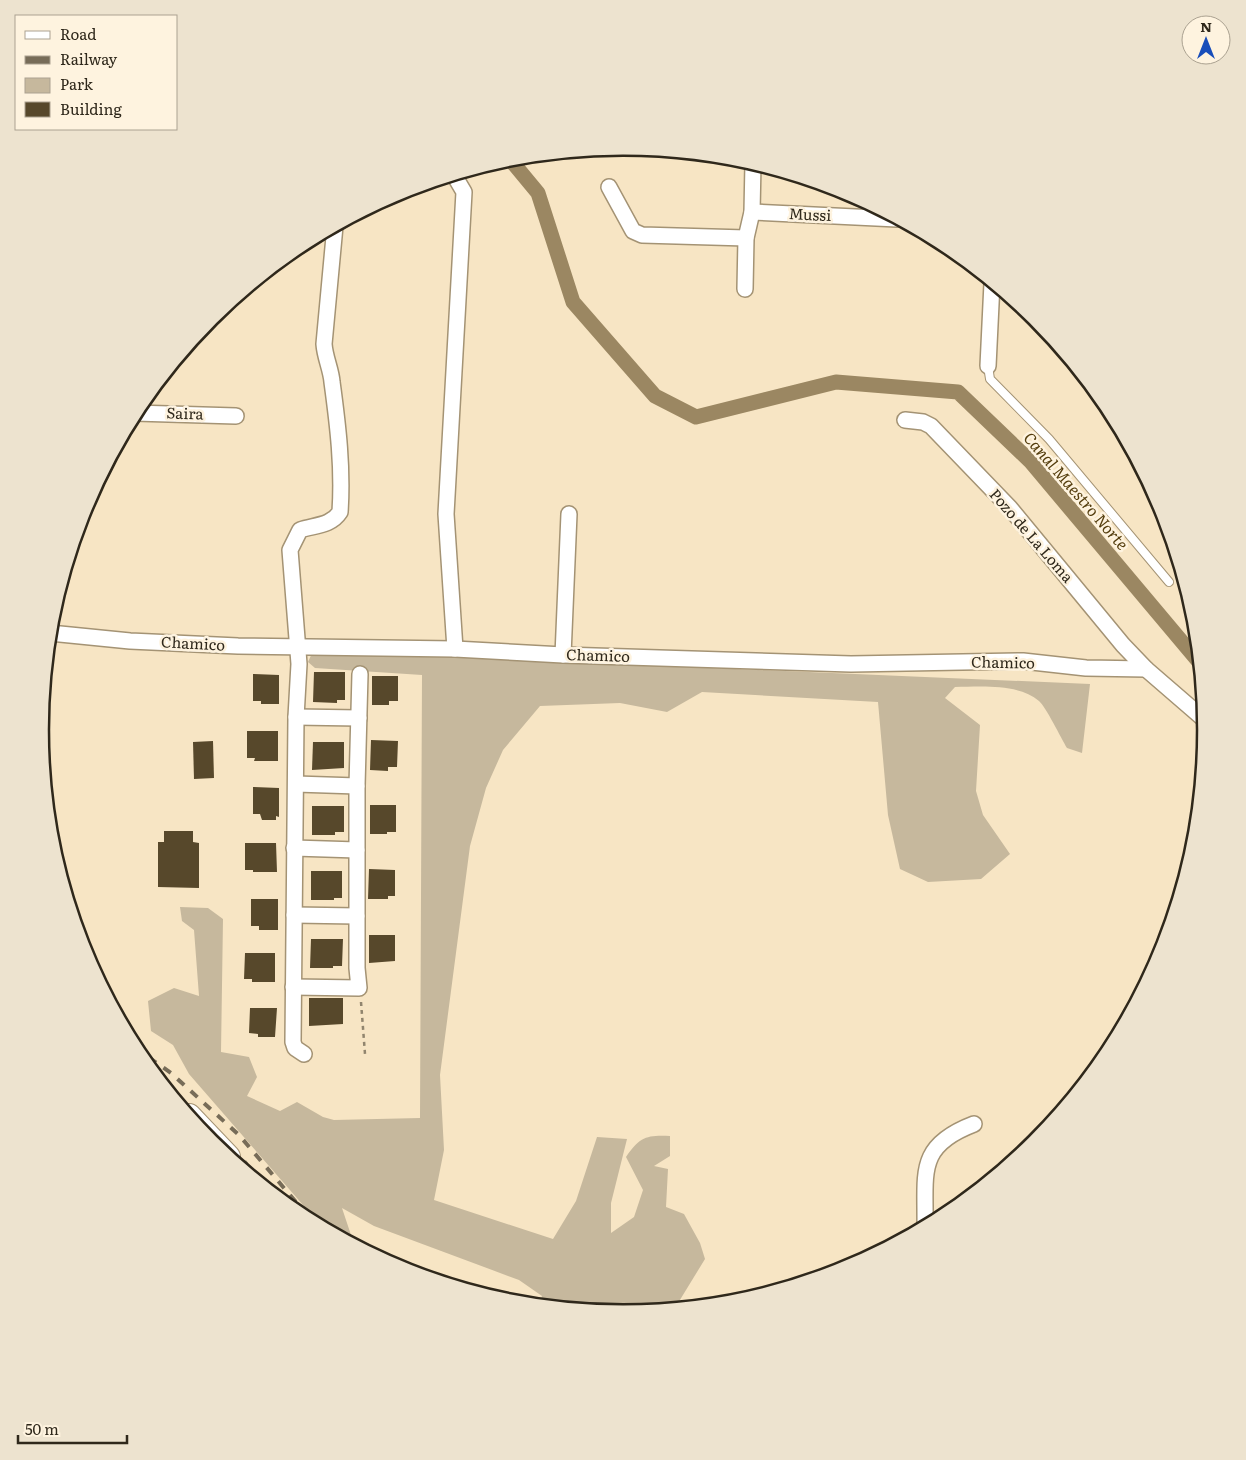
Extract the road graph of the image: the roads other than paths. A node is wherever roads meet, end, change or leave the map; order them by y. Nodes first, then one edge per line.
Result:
1 (753, 171) edge
2 (457, 180) edge
3 (609, 187) dead end
4 (752, 212) junction
5 (883, 218) edge
6 (335, 233) edge
7 (746, 238) junction
8 (992, 289) edge
9 (744, 290) dead end
10 (988, 366) joint
11 (145, 413) edge
12 (236, 416) dead end
13 (905, 420) dead end
14 (570, 514) dead end
15 (1169, 582) dead end
16 (57, 635) edge
17 (298, 646) junction
18 (455, 649) junction
19 (563, 655) junction
20 (1146, 670) junction
21 (360, 674) dead end
22 (1197, 713) edge
23 (296, 717) junction
24 (359, 718) junction
25 (296, 784) junction
26 (357, 786) junction
27 (294, 848) junction
28 (357, 850) junction
29 (294, 915) junction
30 (357, 916) junction
31 (293, 987) junction
32 (304, 1054) dead end
33 (974, 1124) dead end
34 (925, 1218) edge

1 - 4 street
2 - 18 street
3 - 7 street
4 - 5 street, Mussi
4 - 7 street
6 - 17 street
7 - 9 street
8 - 10 street
10 - 15 lane
11 - 12 street, Saira
13 - 20 street, Pozo de La Loma
14 - 19 street
16 - 17 street, Chamico
17 - 18 street, Chamico
17 - 23 street
18 - 19 street, Chamico
19 - 20 street, Chamico
20 - 22 street
21 - 24 street
23 - 24 street
23 - 25 street
24 - 26 street
25 - 26 street
25 - 27 street
26 - 28 street
27 - 28 street
27 - 29 street
28 - 30 street
29 - 30 street
29 - 31 street
30 - 31 street
31 - 32 street
33 - 34 street

